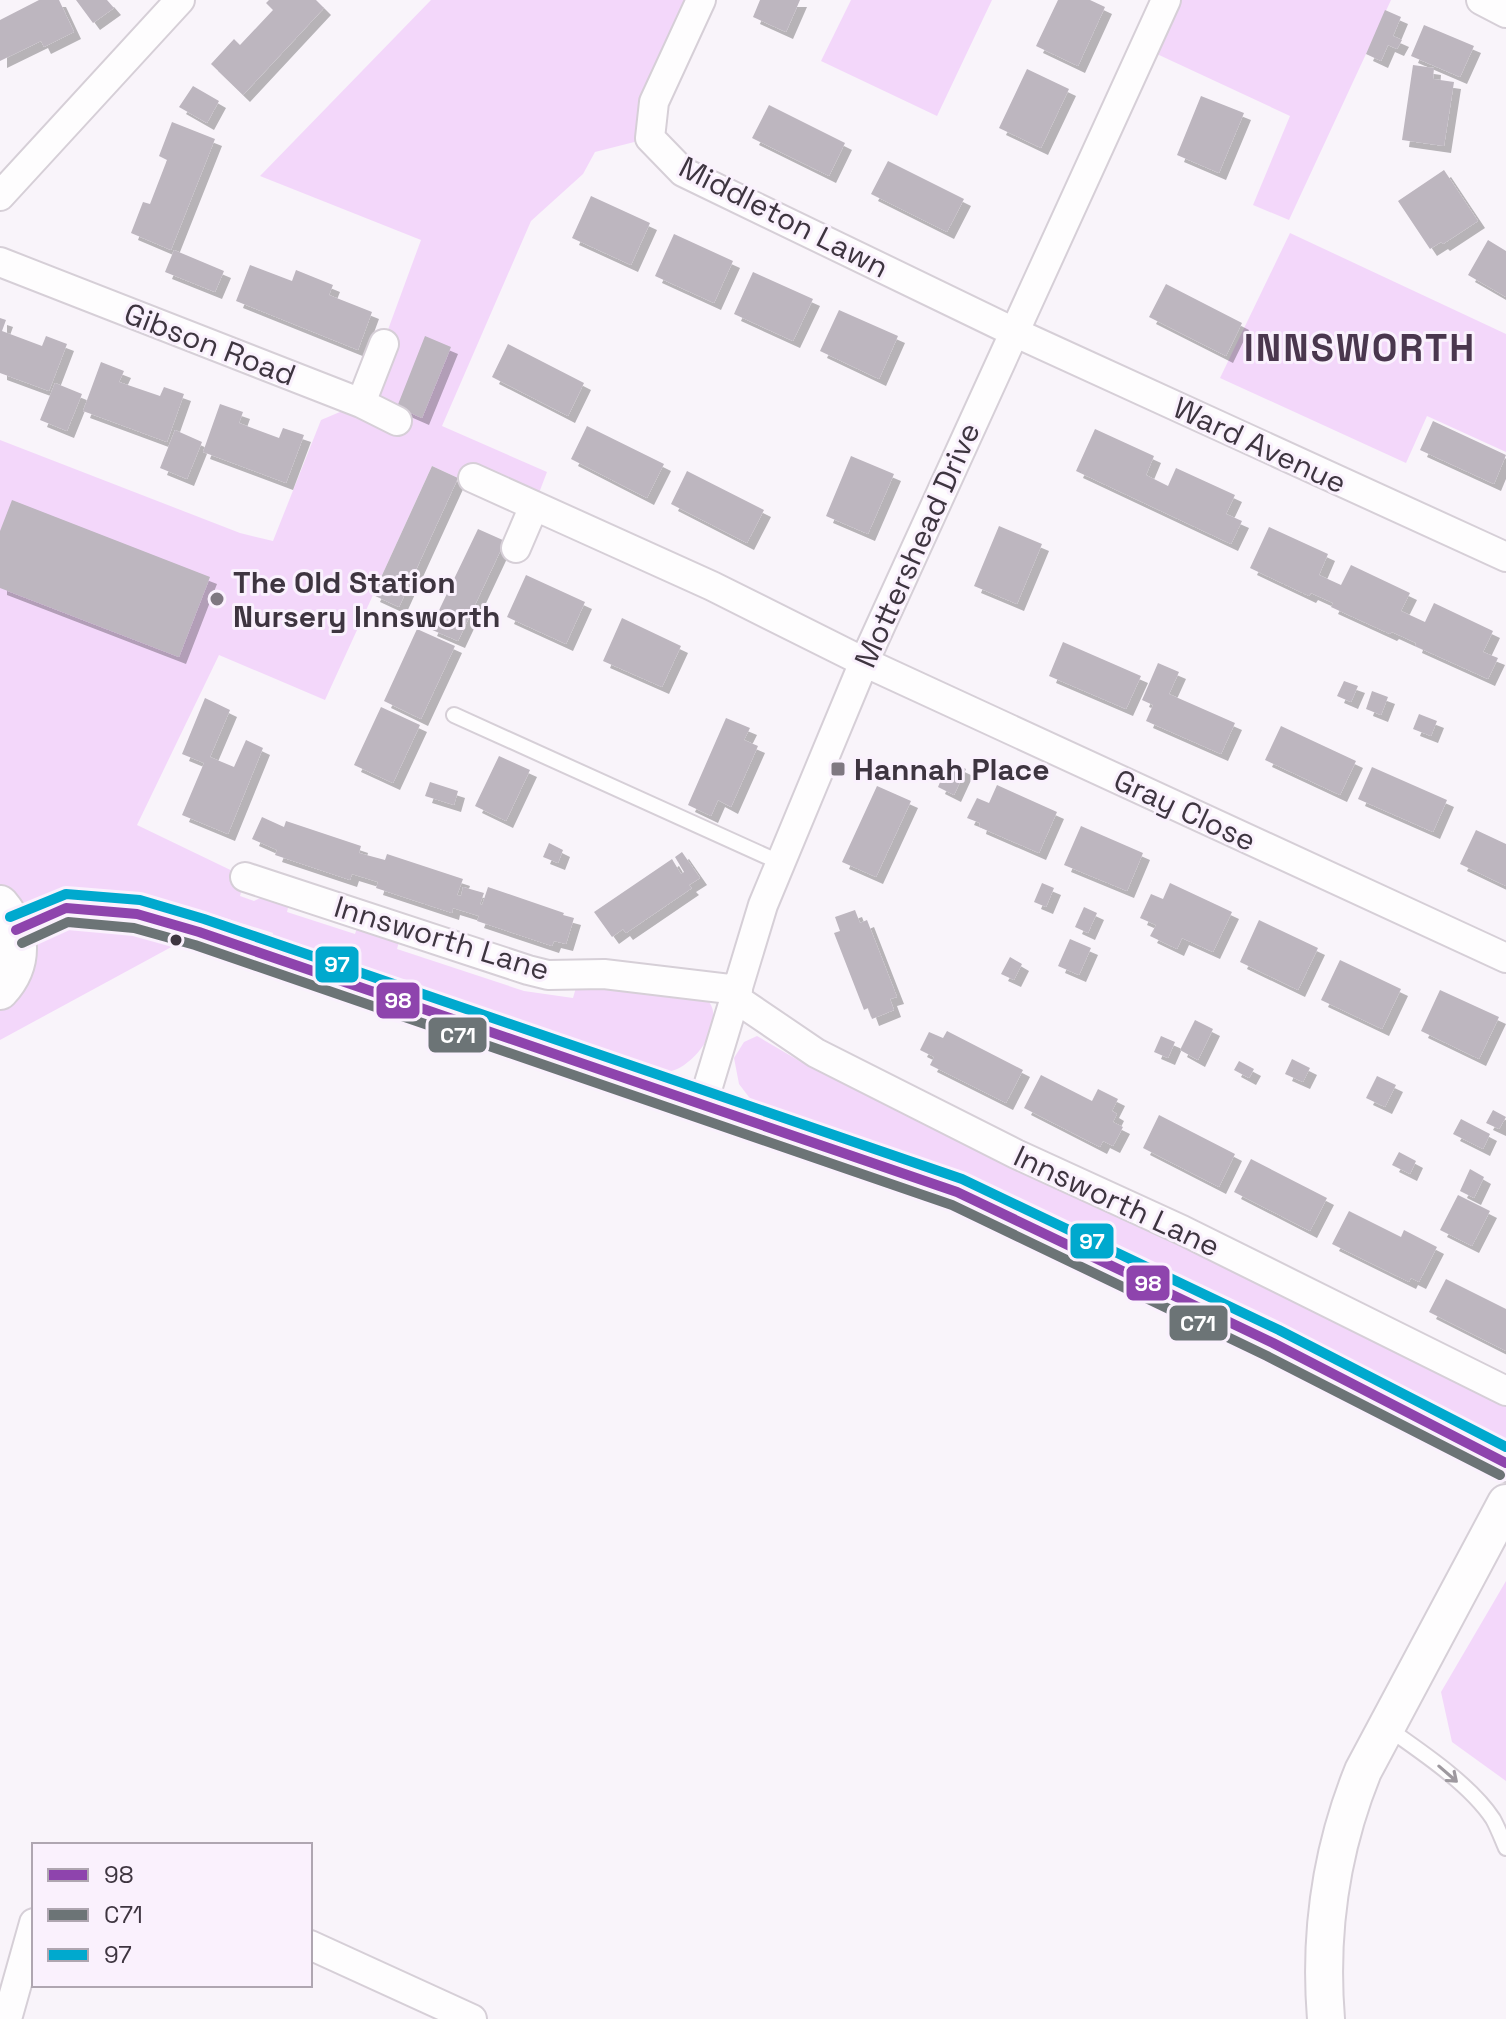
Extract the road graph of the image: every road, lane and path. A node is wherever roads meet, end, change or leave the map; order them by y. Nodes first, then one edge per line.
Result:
1 (180, 0) edge
2 (701, 0) edge
3 (1166, 0) edge
4 (1481, 0) edge
5 (1506, 13) edge
6 (0, 196) edge
7 (0, 262) edge
8 (1014, 332) junction
9 (384, 344) dead end
10 (361, 403) junction
11 (397, 421) dead end
12 (473, 478) dead end
13 (534, 506) junction
14 (516, 548) dead end
15 (1506, 557) edge
16 (864, 662) junction
17 (454, 715) dead end
18 (781, 863) junction
19 (245, 877) dead end
20 (8, 917) edge
21 (1506, 958) edge
22 (0, 991) edge
23 (737, 994) junction
24 (703, 1103) junction
25 (1506, 1391) edge
26 (1506, 1463) edge
27 (1506, 1503) edge
28 (1386, 1727) junction
29 (1506, 1848) edge
30 (32, 1930) edge
31 (312, 1946) edge
32 (7, 2019) edge
33 (472, 2019) edge
34 (1326, 2019) edge

1 - 6 street
2 - 8 street, Middleton Lawn
3 - 8 street, Mottershead Drive
4 - 5 street
7 - 10 street, Gibson Road
8 - 15 street, Ward Avenue
8 - 16 street, Mottershead Drive
9 - 10 street
10 - 11 street, Gibson Road
12 - 13 street
13 - 14 street
13 - 16 street
16 - 18 street, Mottershead Drive
16 - 21 street, Gray Close
17 - 18 lane
18 - 23 street, Mottershead Drive
19 - 23 street, Innsworth Lane
20 - 22 street
20 - 24 street, Innsworth Lane
23 - 24 street, Mottershead Drive
23 - 25 street, Innsworth Lane
24 - 26 street, Innsworth Lane
27 - 28 street
28 -> 29 lane
28 - 34 street
30 - 32 street
31 - 33 street

